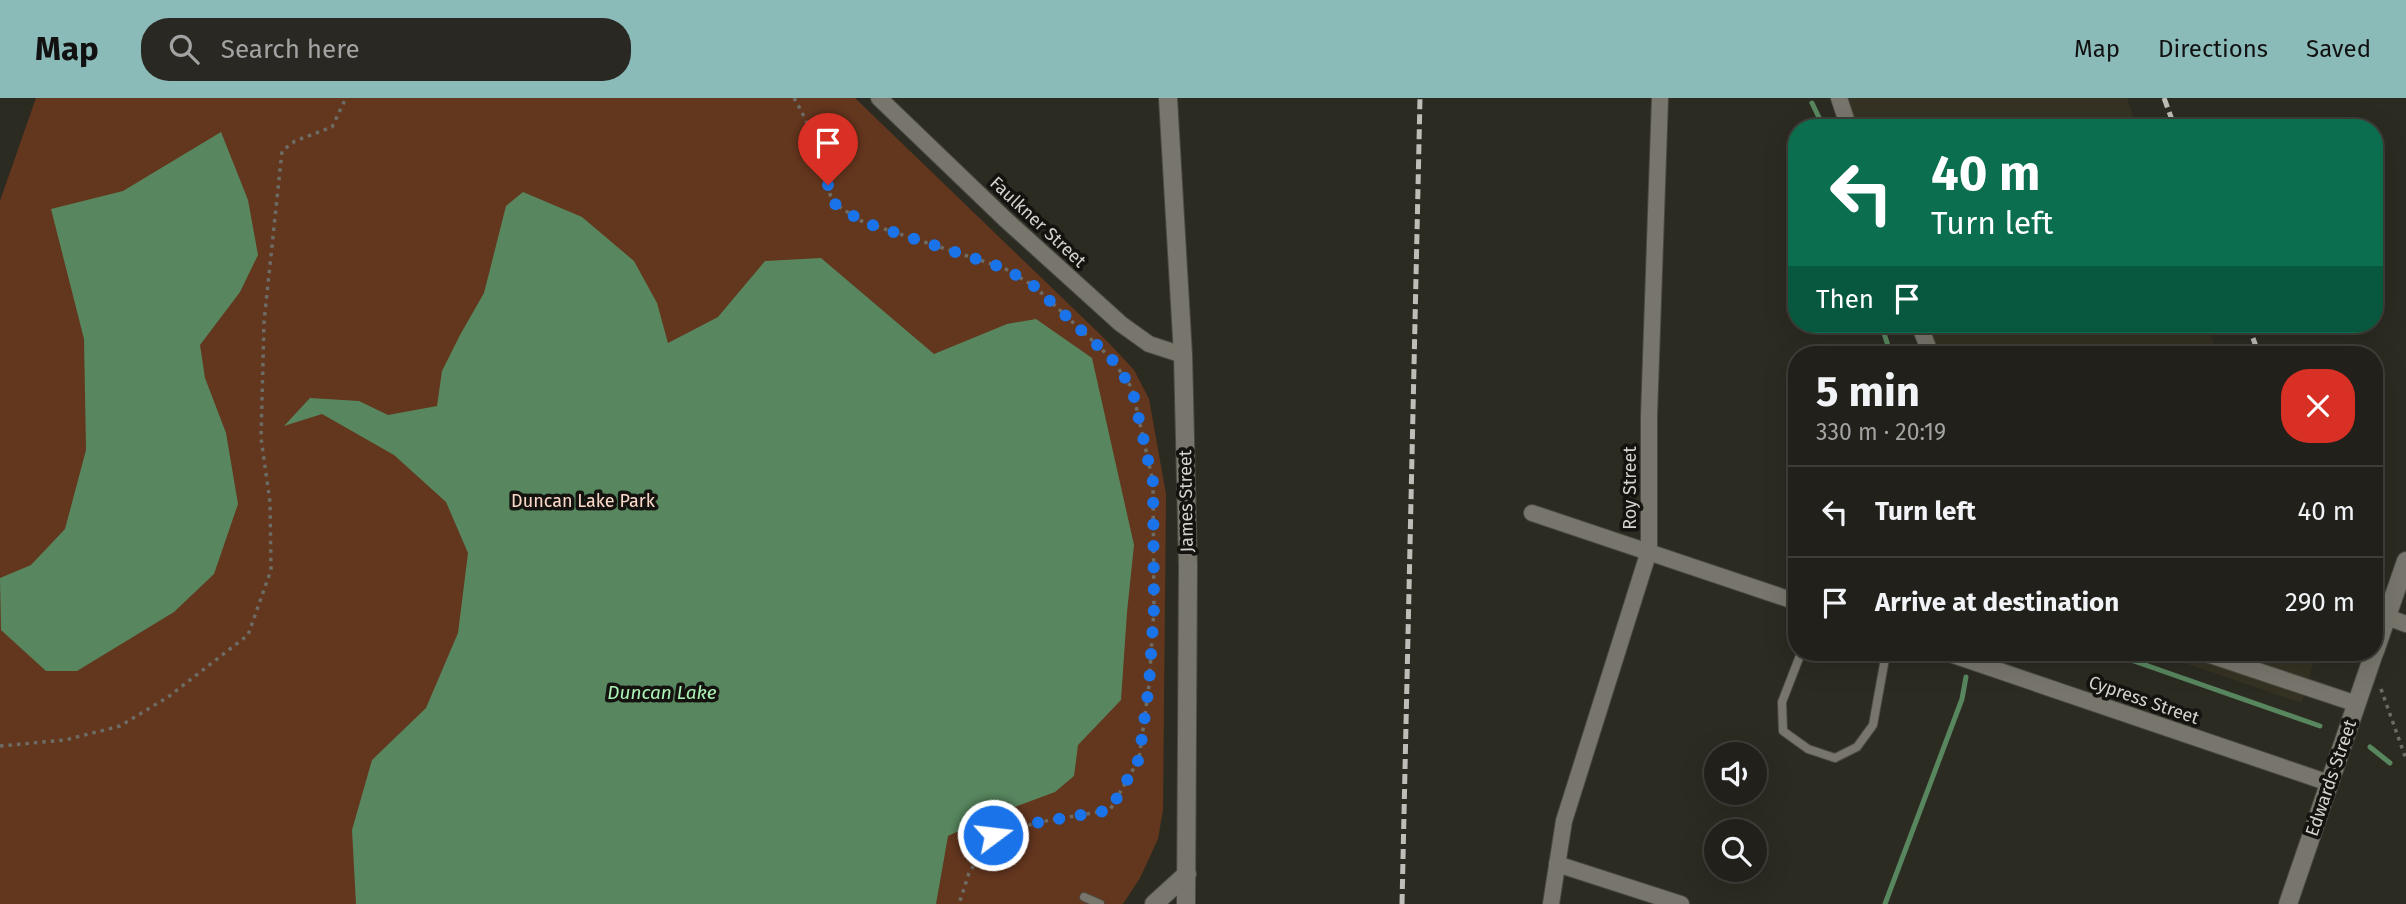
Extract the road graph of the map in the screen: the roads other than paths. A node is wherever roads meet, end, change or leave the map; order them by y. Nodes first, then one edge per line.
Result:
1 (880, 98) edge
2 (1168, 98) edge
3 (1660, 98) edge
4 (1839, 98) edge
5 (1846, 119) edge
6 (1183, 355) junction
7 (1532, 513) dead end
8 (1649, 551) junction
9 (2406, 561) edge
10 (1788, 599) edge
11 (2387, 617) junction
12 (2406, 624) edge
13 (2383, 629) edge
14 (1798, 661) edge
15 (1885, 661) edge
16 (1971, 661) edge
17 (2228, 661) edge
18 (2372, 661) edge
19 (2357, 704) junction
20 (2329, 783) junction
21 (1557, 864) junction
22 (1187, 874) junction
23 (1084, 897) dead end
24 (1100, 904) edge
25 (1154, 904) edge
26 (1186, 904) edge
27 (1551, 904) edge
28 (1681, 904) edge
29 (2288, 904) edge

1 - 6 street, Faulkner Street
2 - 6 street, James Street
3 - 8 street, Roy Street
4 - 5 street
6 - 22 street, James Street
7 - 8 street
8 - 10 street
8 - 21 street, Roy Street
9 - 11 street, Edwards Street
11 - 12 street
11 - 13 street, Edwards Street
14 - 15 lane
16 - 20 street, Cypress Street
17 - 19 street
18 - 19 street, Edwards Street
19 - 20 street, Edwards Street
20 - 29 street, Edwards Street
21 - 27 street, Roy Street
21 - 28 street
22 - 25 street
22 - 26 street, James Street
23 - 24 lane

